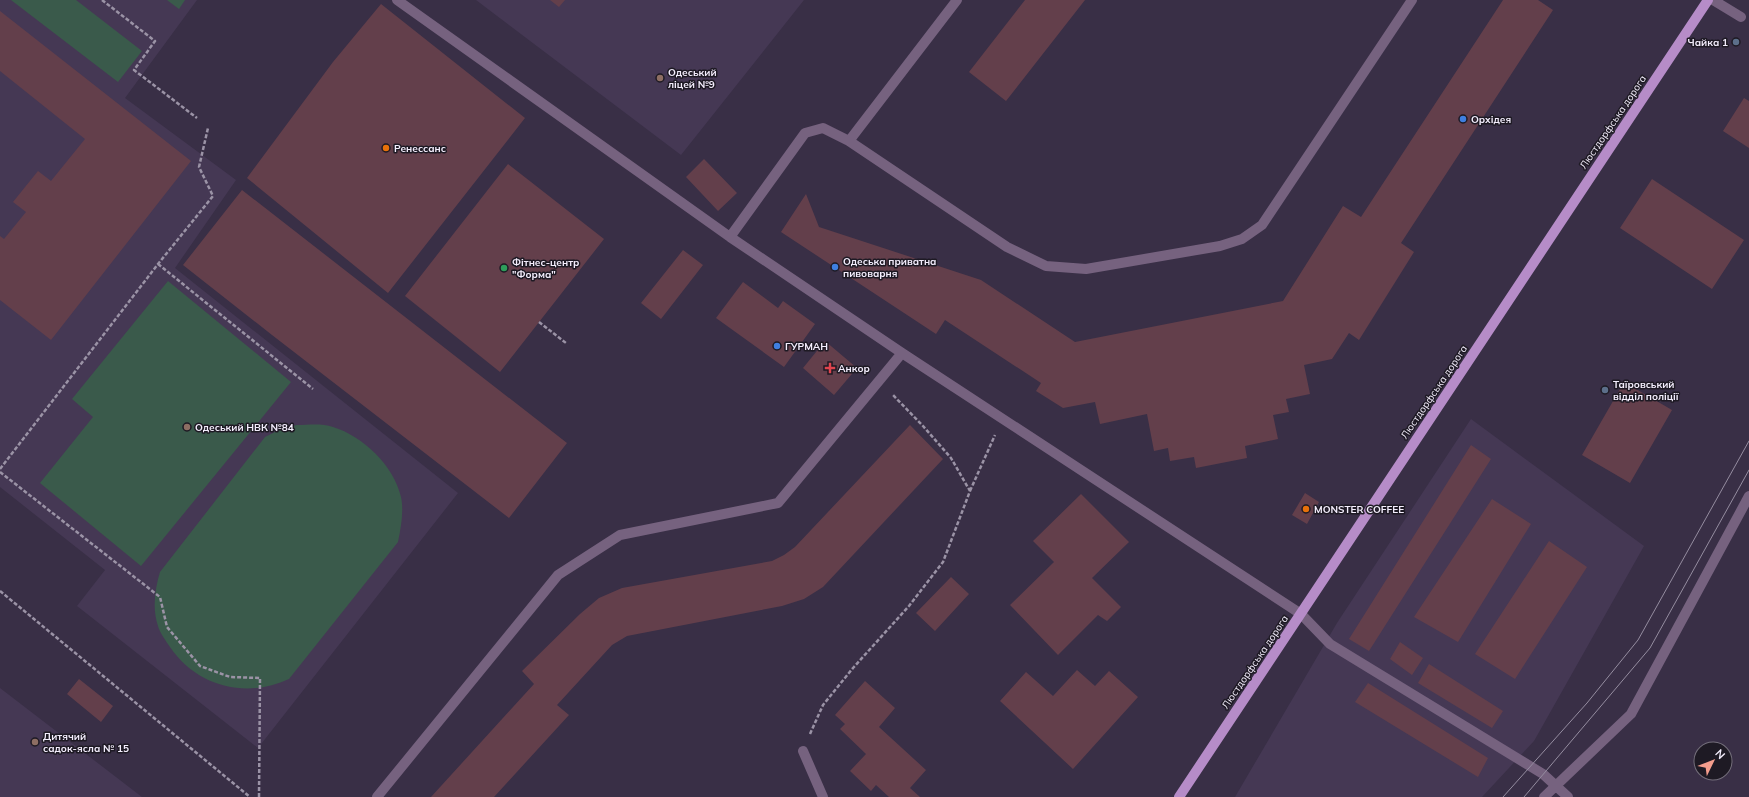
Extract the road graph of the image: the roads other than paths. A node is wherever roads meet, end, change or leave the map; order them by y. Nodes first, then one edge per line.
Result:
1 (397, 0) edge
2 (957, 0) edge
3 (1412, 0) edge
4 (1708, 0) edge
5 (1713, 0) edge
6 (1741, 18) dead end
7 (849, 140) junction
8 (730, 236) junction
9 (902, 353) junction
10 (1749, 496) edge
11 (1301, 614) junction
12 (803, 751) road end
13 (1556, 785) junction
14 (377, 797) edge
15 (823, 797) edge
16 (1179, 797) edge
17 (1544, 797) edge
18 (1568, 797) edge

1 - 8 street
2 - 7 street
3 - 7 street
4 - 11 main road, Люстдорфська дорога
5 - 6 street
7 - 8 street
8 - 9 street
9 - 11 street
9 - 14 street
10 - 13 street
11 - 13 street
11 - 16 main road, Люстдорфська дорога
12 - 15 street
13 - 17 street
13 - 18 street

